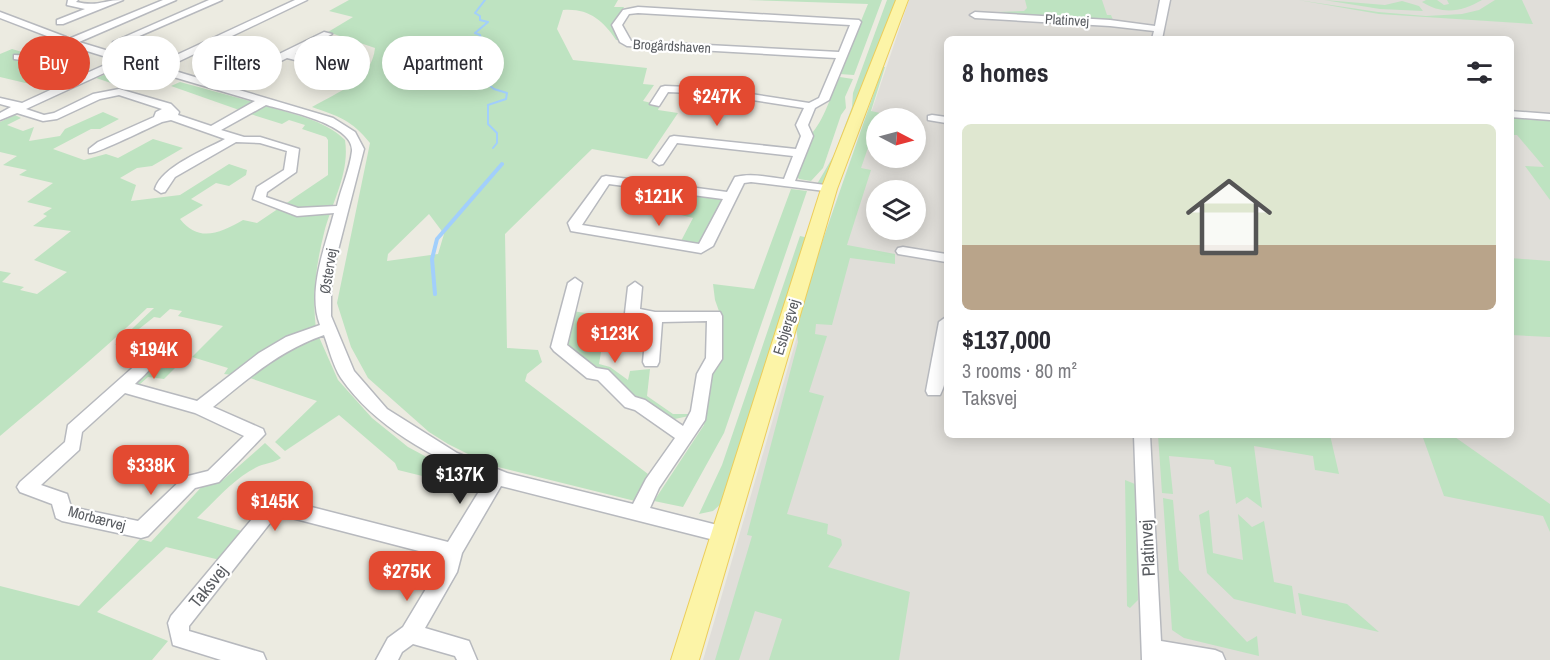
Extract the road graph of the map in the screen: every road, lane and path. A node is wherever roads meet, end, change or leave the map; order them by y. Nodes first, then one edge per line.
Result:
1 (73, 0) edge
2 (118, 0) edge
3 (171, 0) edge
4 (191, 0) edge
5 (302, 0) edge
6 (902, 0) edge
7 (1165, 0) edge
8 (212, 2) edge
9 (94, 9) junction
10 (0, 15) edge
11 (975, 15) dead end
12 (60, 22) dead end
13 (327, 34) dead end
14 (1157, 34) edge
15 (58, 36) edge
16 (79, 36) edge
17 (132, 36) edge
18 (286, 54) junction
19 (842, 55) junction
20 (282, 56) edge
21 (180, 57) edge
22 (294, 57) edge
23 (56, 90) edge
24 (225, 90) edge
25 (0, 101) edge
26 (264, 101) junction
27 (655, 104) dead end
28 (810, 106) junction
29 (19, 108) junction
30 (169, 113) junction
31 (1514, 114) edge
32 (0, 117) edge
33 (1550, 117) edge
34 (932, 118) dead end
35 (944, 120) edge
36 (211, 131) junction
37 (233, 139) junction
38 (93, 151) dead end
39 (799, 153) junction
40 (659, 161) dead end
41 (788, 183) junction
42 (161, 189) dead end
43 (829, 189) junction
44 (731, 196) junction
45 (343, 209) junction
46 (903, 251) dead end
47 (944, 258) edge
48 (574, 283) dead end
49 (635, 288) dead end
50 (655, 317) junction
51 (328, 328) junction
52 (944, 334) edge
53 (148, 353) dead end
54 (651, 362) dead end
55 (122, 386) junction
56 (934, 391) dead end
57 (201, 408) junction
58 (685, 436) junction
59 (1142, 438) edge
60 (498, 477) junction
61 (639, 513) junction
62 (722, 534) junction
63 (453, 551) junction
64 (410, 634) junction
65 (1152, 654) edge
66 (256, 660) edge
67 (386, 660) edge
68 (467, 660) edge
69 (685, 660) edge
70 (1215, 660) edge

1 - 9 street
2 - 9 street
3 - 16 street
4 - 8 street
5 - 21 street
6 - 43 main road, Esbjergvej
7 - 14 street, Platinvej
8 - 17 street
9 - 12 street
10 - 15 street, Østervej
11 - 14 street, Platinvej
13 - 18 street
18 - 20 street
18 - 22 street
19 - 19 street, Brogårdshaven
19 - 28 street, Brogårdshaven
23 - 29 street
24 - 26 street, Østervej
25 - 29 street
26 - 36 street
26 - 45 street, Østervej
27 - 28 street
28 - 39 street
29 - 30 street
29 - 32 street
30 - 36 street
30 - 38 street
31 - 33 street
34 - 35 street
36 - 37 street
37 - 42 street
37 - 45 street
39 - 40 street
39 - 41 street
41 - 43 street
41 - 44 street
43 - 62 main road, Esbjergvej
44 - 44 street
45 - 51 street, Østervej
46 - 47 street
48 - 58 street
49 - 50 street
50 - 54 street
50 - 58 street
51 - 57 street
51 - 60 street, Østervej
52 - 56 street
53 - 55 street, Morbærvej
55 - 57 street, Morbærvej
55 - 57 street, Morbærvej
58 - 61 street
59 - 65 street, Platinvej
60 - 61 street, Østervej
60 - 63 street
61 - 62 street, Østervej
62 - 69 main road, Esbjergvej
63 - 64 street
63 - 66 street, Taksvej
64 - 67 street
64 - 68 street
65 - 70 street

